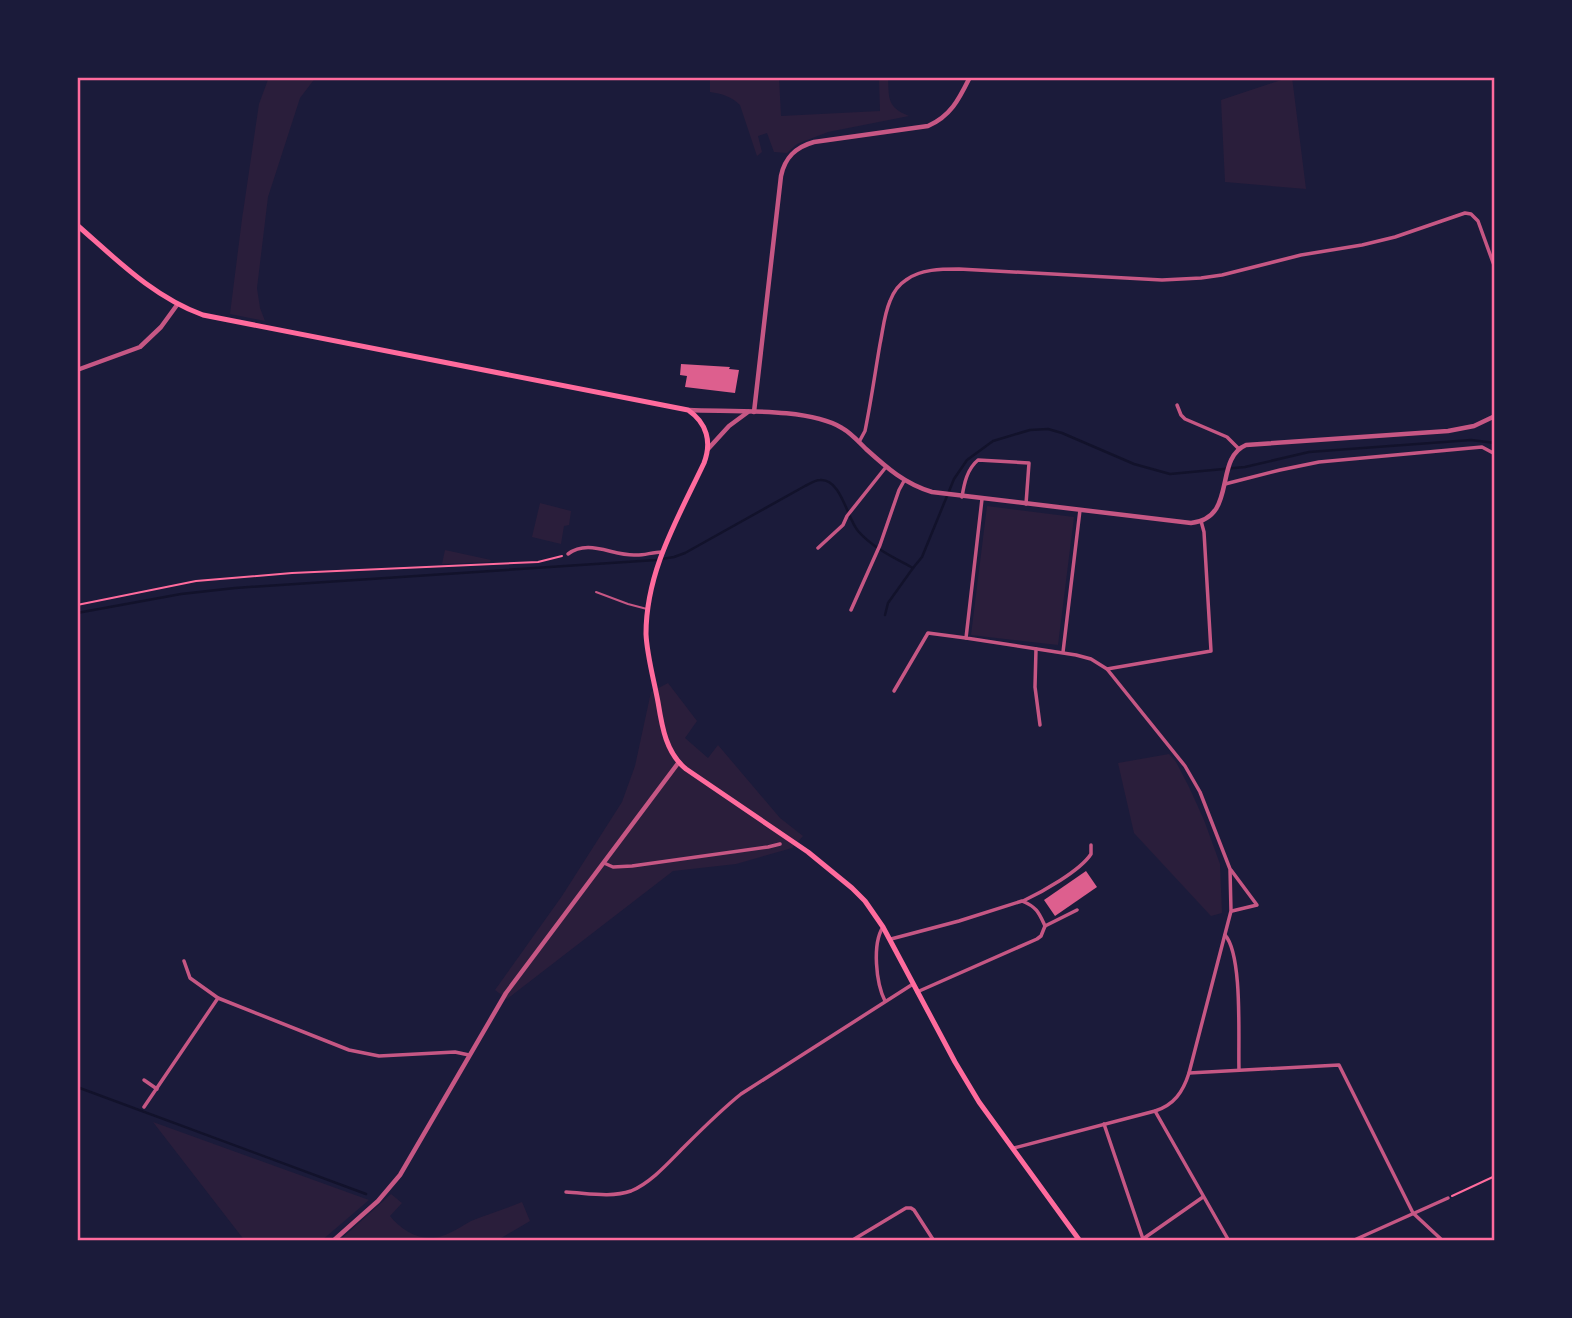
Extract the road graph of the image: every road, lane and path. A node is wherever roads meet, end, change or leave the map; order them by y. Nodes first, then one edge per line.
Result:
1 (970, 77) edge
2 (77, 225) edge
3 (1495, 268) edge
4 (177, 305) junction
5 (77, 369) edge
6 (1177, 405) dead end
7 (688, 410) junction
8 (751, 412) junction
9 (1495, 416) edge
10 (859, 442) junction
11 (708, 449) junction
12 (1238, 449) junction
13 (1495, 454) edge
14 (886, 467) junction
15 (904, 481) junction
16 (1225, 484) junction
17 (960, 496) junction
18 (982, 499) junction
19 (1026, 504) junction
20 (1080, 510) junction
21 (1201, 521) junction
22 (818, 548) dead end
23 (568, 554) joint
24 (661, 554) junction
25 (596, 592) dead end
26 (77, 605) edge
27 (649, 609) junction
28 (851, 610) dead end
29 (966, 639) junction
30 (1036, 649) junction
31 (1063, 652) junction
32 (1107, 669) junction
33 (894, 691) dead end
34 (1040, 725) dead end
35 (679, 762) junction
36 (780, 844) dead end
37 (1091, 845) dead end
38 (604, 863) junction
39 (1230, 869) junction
40 (1023, 901) junction
41 (1077, 909) dead end
42 (1231, 911) junction
43 (1045, 926) junction
44 (883, 927) junction
45 (1225, 935) junction
46 (889, 939) junction
47 (184, 961) dead end
48 (913, 984) junction
49 (917, 992) junction
50 (218, 998) junction
51 (885, 1001) junction
52 (469, 1055) junction
53 (1239, 1070) junction
54 (1189, 1073) junction
55 (144, 1080) dead end
56 (157, 1089) junction
57 (144, 1107) dead end
58 (1155, 1111) junction
59 (1104, 1124) junction
60 (1012, 1149) junction
61 (1495, 1176) edge
62 (566, 1192) dead end
63 (1203, 1197) junction
64 (1448, 1198) joint
65 (1413, 1213) junction
66 (1142, 1240) edge
67 (333, 1241) edge
68 (851, 1241) edge
69 (933, 1241) edge
70 (1080, 1241) edge
71 (1229, 1241) edge
72 (1352, 1241) edge
73 (1443, 1241) edge

1 - 8 street
2 - 4 main road
3 - 10 street
4 - 5 street
4 - 7 main road
6 - 12 street
7 - 8 street
7 - 11 main road
8 - 10 street
8 - 11 street
9 - 12 street
10 - 14 street
11 - 24 main road
12 - 16 street
13 - 16 street
14 - 15 street
14 - 22 street
15 - 17 street
15 - 28 street
16 - 21 street
17 - 18 street
17 - 19 street
18 - 19 street
18 - 29 street
19 - 20 street
20 - 21 street
20 - 31 street
21 - 32 street
23 - 24 street
23 - 26 path
24 - 27 main road
25 - 27 lane
27 - 35 main road
29 - 30 street
29 - 33 street
30 - 31 street
30 - 34 street
31 - 32 street
32 - 39 street
35 - 38 street
35 - 44 main road
36 - 38 street
37 - 40 street
38 - 52 street
39 - 42 street
39 - 42 street
40 - 43 street
40 - 46 street
41 - 43 street
42 - 45 street
43 - 49 street
44 - 46 main road
44 - 51 street
45 - 53 street
45 - 54 street
46 - 48 main road
47 - 50 street
48 - 49 main road
48 - 51 street
49 - 60 main road
50 - 52 street
50 - 56 street
51 - 62 street
52 - 67 street
53 - 54 street
53 - 65 street
54 - 58 street
55 - 56 street
56 - 57 street
58 - 59 street
58 - 63 street
59 - 60 street
59 - 66 street
60 - 70 main road
61 - 64 path
63 - 66 street
63 - 71 street
64 - 65 street
65 - 72 street
65 - 73 street
68 - 69 street

